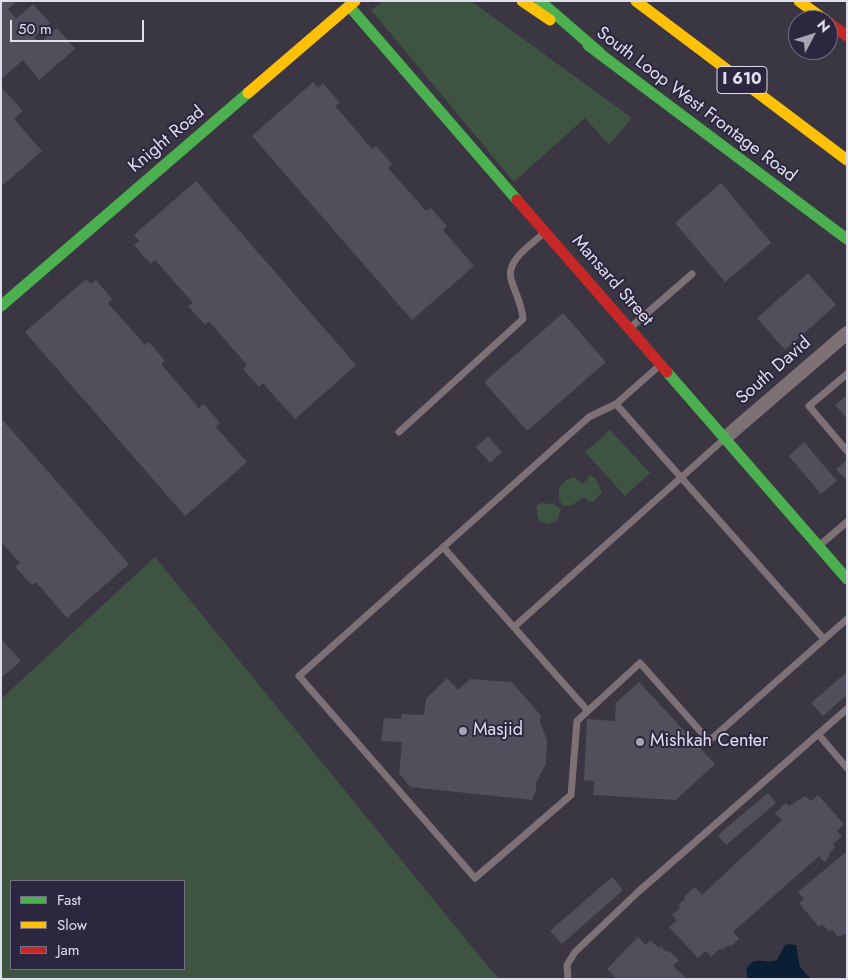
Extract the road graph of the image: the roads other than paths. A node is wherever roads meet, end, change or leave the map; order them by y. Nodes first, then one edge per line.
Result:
1 (522, 1) edge
2 (540, 1) edge
3 (636, 1) edge
4 (799, 1) edge
5 (352, 4) edge
6 (811, 10) edge
7 (600, 53) junction
8 (847, 160) edge
9 (546, 231) junction
10 (847, 240) edge
11 (692, 274) dead end
12 (1, 306) edge
13 (630, 328) junction
14 (844, 339) edge
15 (661, 364) junction
16 (847, 374) edge
17 (616, 404) junction
18 (399, 432) dead end
19 (725, 438) junction
20 (847, 451) edge
21 (681, 478) junction
22 (847, 522) edge
23 (819, 546) junction
24 (443, 547) junction
25 (847, 579) edge
26 (847, 619) edge
27 (514, 626) junction
28 (824, 639) junction
29 (847, 709) edge
30 (587, 710) junction
31 (818, 734) junction
32 (847, 768) edge
33 (568, 979) edge

1 - 7 main road, South Loop West Frontage Road
2 - 7 main road
3 - 8 main road, I 610
4 - 6 main road
5 - 9 main road, Mansard Street
5 - 12 main road, Knight Road
7 - 10 main road, South Loop West Frontage Road
9 - 13 main road, Mansard Street
9 - 18 lane
11 - 13 lane
13 - 15 main road, Mansard Street
14 - 19 street, South David
15 - 17 lane
15 - 19 main road, Mansard Street
16 - 20 lane
17 - 21 lane
17 - 24 lane
19 - 21 lane
19 - 23 main road, Mansard Street
21 - 27 lane
21 - 28 lane
22 - 23 lane
23 - 25 main road, Mansard Street
24 - 27 lane
24 - 30 lane
26 - 28 lane
27 - 30 lane
28 - 30 lane
29 - 31 lane
31 - 32 lane
31 - 33 lane

